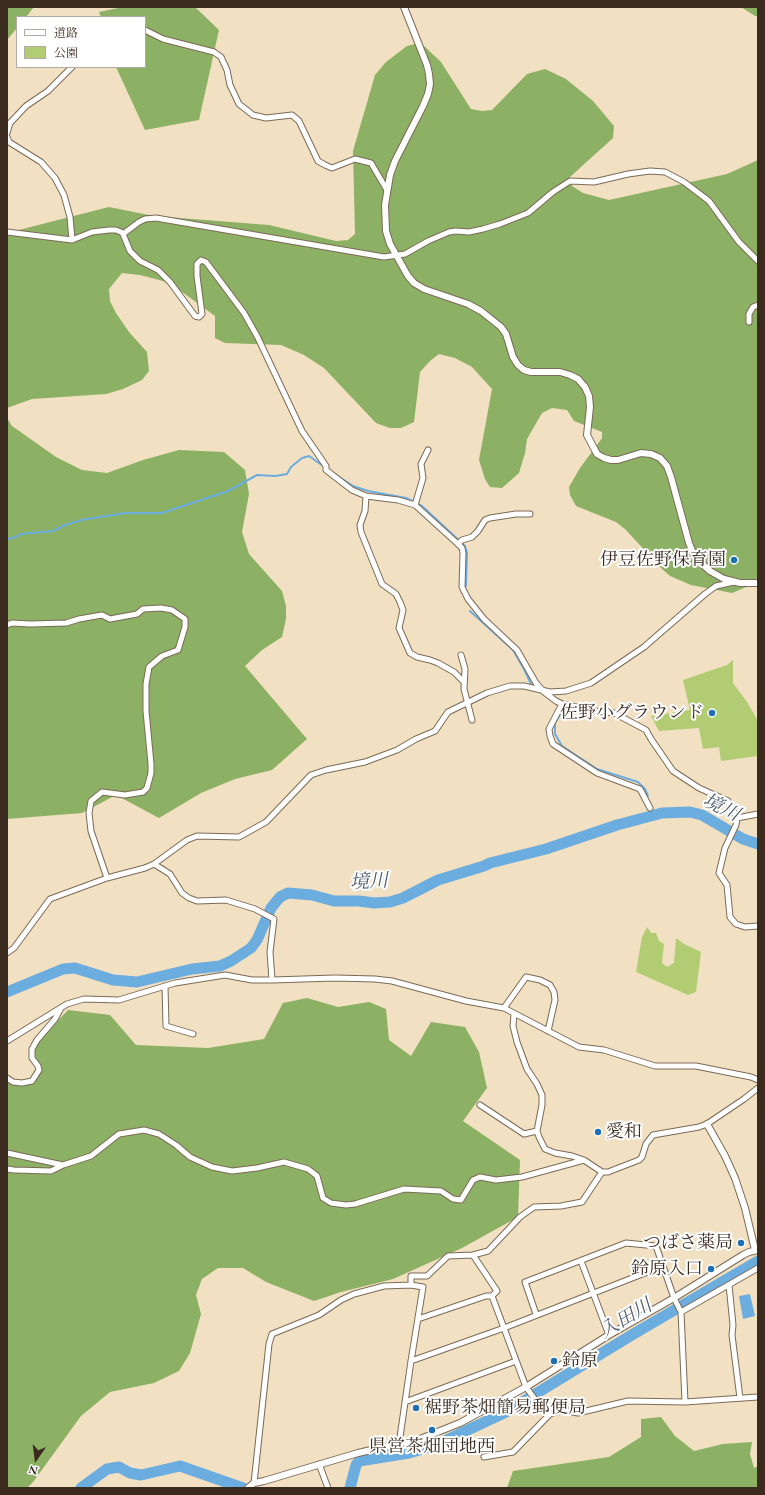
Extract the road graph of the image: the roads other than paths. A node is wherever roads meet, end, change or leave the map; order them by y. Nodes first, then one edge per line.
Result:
1 (404, 7) edge
2 (146, 30) edge
3 (71, 68) edge
4 (7, 133) edge
5 (7, 137) edge
6 (387, 190) junction
7 (7, 232) edge
8 (123, 234) junction
9 (72, 240) junction
10 (396, 255) junction
11 (758, 261) edge
12 (758, 305) edge
13 (749, 322) dead end
14 (428, 450) dead end
15 (366, 496) junction
16 (416, 503) junction
17 (530, 514) dead end
18 (460, 542) junction
19 (734, 582) junction
20 (758, 583) edge
21 (7, 625) edge
22 (461, 655) dead end
23 (464, 682) junction
24 (544, 692) junction
25 (469, 703) junction
26 (562, 704) junction
27 (472, 720) dead end
28 (650, 808) dead end
29 (758, 814) edge
30 (737, 818) junction
31 (154, 864) junction
32 (108, 878) junction
33 (758, 926) edge
34 (7, 953) edge
35 (272, 980) junction
36 (166, 986) junction
37 (61, 1008) junction
38 (504, 1008) junction
39 (514, 1014) junction
40 (548, 1031) junction
41 (193, 1034) dead end
42 (7, 1041) edge
43 (7, 1078) edge
44 (758, 1080) edge
45 (758, 1088) edge
46 (480, 1105) dead end
47 (707, 1124) junction
48 (537, 1131) junction
49 (7, 1153) edge
50 (584, 1160) junction
51 (63, 1165) junction
52 (7, 1169) edge
53 (602, 1172) junction
54 (756, 1250) edge
55 (473, 1255) junction
56 (581, 1261) junction
57 (663, 1266) junction
58 (758, 1268) edge
59 (729, 1284) junction
60 (411, 1285) junction
61 (594, 1293) junction
62 (492, 1296) junction
63 (675, 1300) junction
64 (680, 1310) junction
65 (536, 1314) junction
66 (418, 1320) junction
67 (504, 1328) junction
68 (609, 1335) junction
69 (411, 1361) junction
70 (516, 1361) junction
71 (526, 1387) junction
72 (758, 1397) edge
73 (740, 1398) junction
74 (405, 1402) junction
75 (685, 1402) junction
76 (550, 1414) junction
77 (399, 1444) junction
78 (484, 1457) dead end
79 (319, 1464) junction
80 (254, 1483) junction
81 (248, 1488) edge
82 (328, 1488) edge

1 - 6 street
2 - 6 street
3 - 4 street
5 - 9 street
6 - 10 street
7 - 9 street
8 - 9 street
8 - 10 street
8 - 15 street
10 - 11 street
10 - 19 street
12 - 13 street
14 - 16 street
15 - 16 street
15 - 23 street
16 - 18 street
17 - 18 street
18 - 24 street
19 - 20 street
19 - 24 street
21 - 32 street
22 - 23 street
23 - 25 street
24 - 25 street
24 - 26 street
25 - 27 street
25 - 31 street
26 - 28 street
26 - 30 street
29 - 30 street
30 - 33 street
31 - 32 street
31 - 35 street
32 - 34 street
35 - 36 street
35 - 38 street
36 - 37 street
36 - 41 street
37 - 42 street
37 - 43 street
38 - 39 street
38 - 40 street
39 - 40 street
39 - 48 street
40 - 44 street
45 - 47 street
46 - 48 street
47 - 53 street
47 - 54 street
48 - 50 street
49 - 51 street
50 - 51 street
50 - 53 street
51 - 52 street
53 - 55 street
54 - 63 street
55 - 60 street
55 - 62 street
56 - 57 street
56 - 61 street
56 - 65 street
57 - 61 street
57 - 63 street
58 - 59 street
59 - 64 street
59 - 73 street
60 - 66 street
60 - 80 street
61 - 65 street
61 - 68 street
62 - 66 street
62 - 67 street
63 - 64 street
63 - 68 street
64 - 75 street
65 - 67 street
66 - 69 street
67 - 69 street
67 - 70 street
68 - 71 street
69 - 74 street
70 - 71 street
70 - 74 street
71 - 76 street
71 - 77 street
72 - 73 street
73 - 75 street
74 - 77 street
75 - 76 street
76 - 78 street
77 - 79 street
79 - 80 street
79 - 82 street
80 - 81 street

